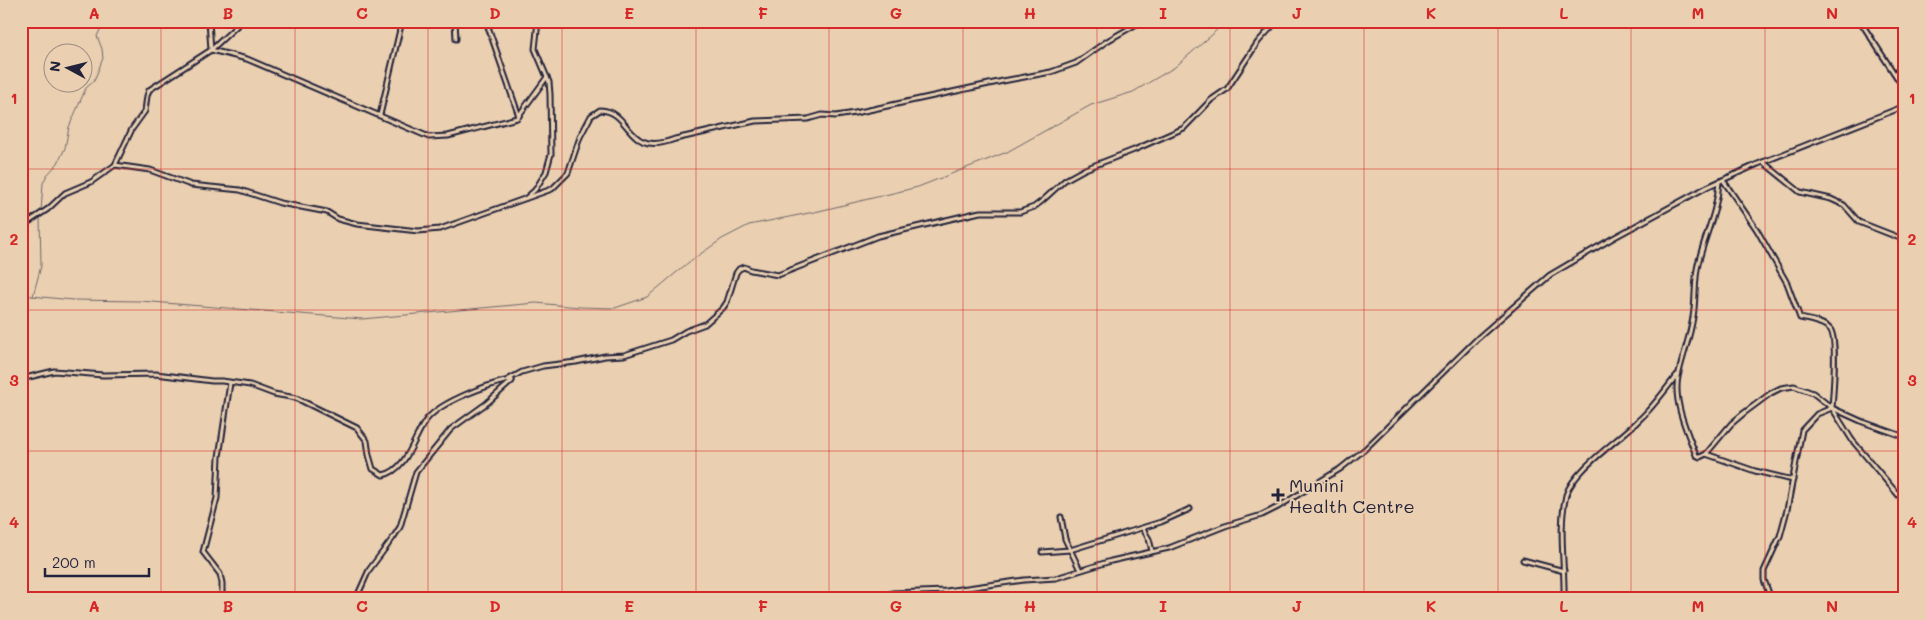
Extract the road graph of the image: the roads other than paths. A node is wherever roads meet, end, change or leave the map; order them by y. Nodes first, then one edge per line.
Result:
1 (209, 21) edge
2 (242, 21) edge
3 (402, 21) edge
4 (455, 21) edge
5 (486, 21) edge
6 (538, 21) edge
7 (1142, 21) edge
8 (1277, 21) edge
9 (1860, 21) edge
10 (456, 38) dead end
11 (211, 50) junction
12 (547, 77) junction
13 (1905, 90) edge
14 (1905, 106) edge
15 (380, 115) junction
16 (519, 116) junction
17 (1763, 162) junction
18 (115, 166) junction
19 (1723, 180) junction
20 (1718, 182) junction
21 (524, 200) junction
22 (21, 228) edge
23 (1905, 240) edge
24 (1679, 373) junction
25 (21, 379) edge
26 (512, 380) junction
27 (230, 383) junction
28 (1832, 408) junction
29 (1905, 437) edge
30 (1706, 454) junction
31 (1793, 480) junction
32 (1905, 503) edge
33 (1190, 508) dead end
34 (1061, 517) dead end
35 (1143, 528) junction
36 (1070, 550) junction
37 (1152, 551) junction
38 (1042, 552) dead end
39 (1523, 560) dead end
40 (1080, 570) junction
41 (1564, 571) junction
42 (222, 599) edge
43 (356, 599) edge
44 (873, 599) edge
45 (1564, 599) edge
46 (1771, 599) edge

1 - 11 street
2 - 11 street
3 - 15 street
4 - 10 street
5 - 16 street
6 - 12 street
7 - 21 street
8 - 26 street
9 - 13 street
11 - 15 street
11 - 18 street
12 - 16 street
12 - 21 street
14 - 17 street
15 - 16 street
17 - 19 street
17 - 23 street
18 - 21 street
18 - 22 street
19 - 20 street
19 - 28 street
20 - 24 street
20 - 37 street
24 - 30 street
24 - 41 street
25 - 27 street
26 - 27 street
26 - 43 street
27 - 42 street
28 - 29 street
28 - 30 street
28 - 31 street
28 - 32 street
30 - 31 street
31 - 46 street
33 - 35 street
34 - 36 street
35 - 36 street
35 - 37 street
36 - 38 street
36 - 40 street
37 - 40 street
39 - 41 street
40 - 44 street
41 - 45 street

